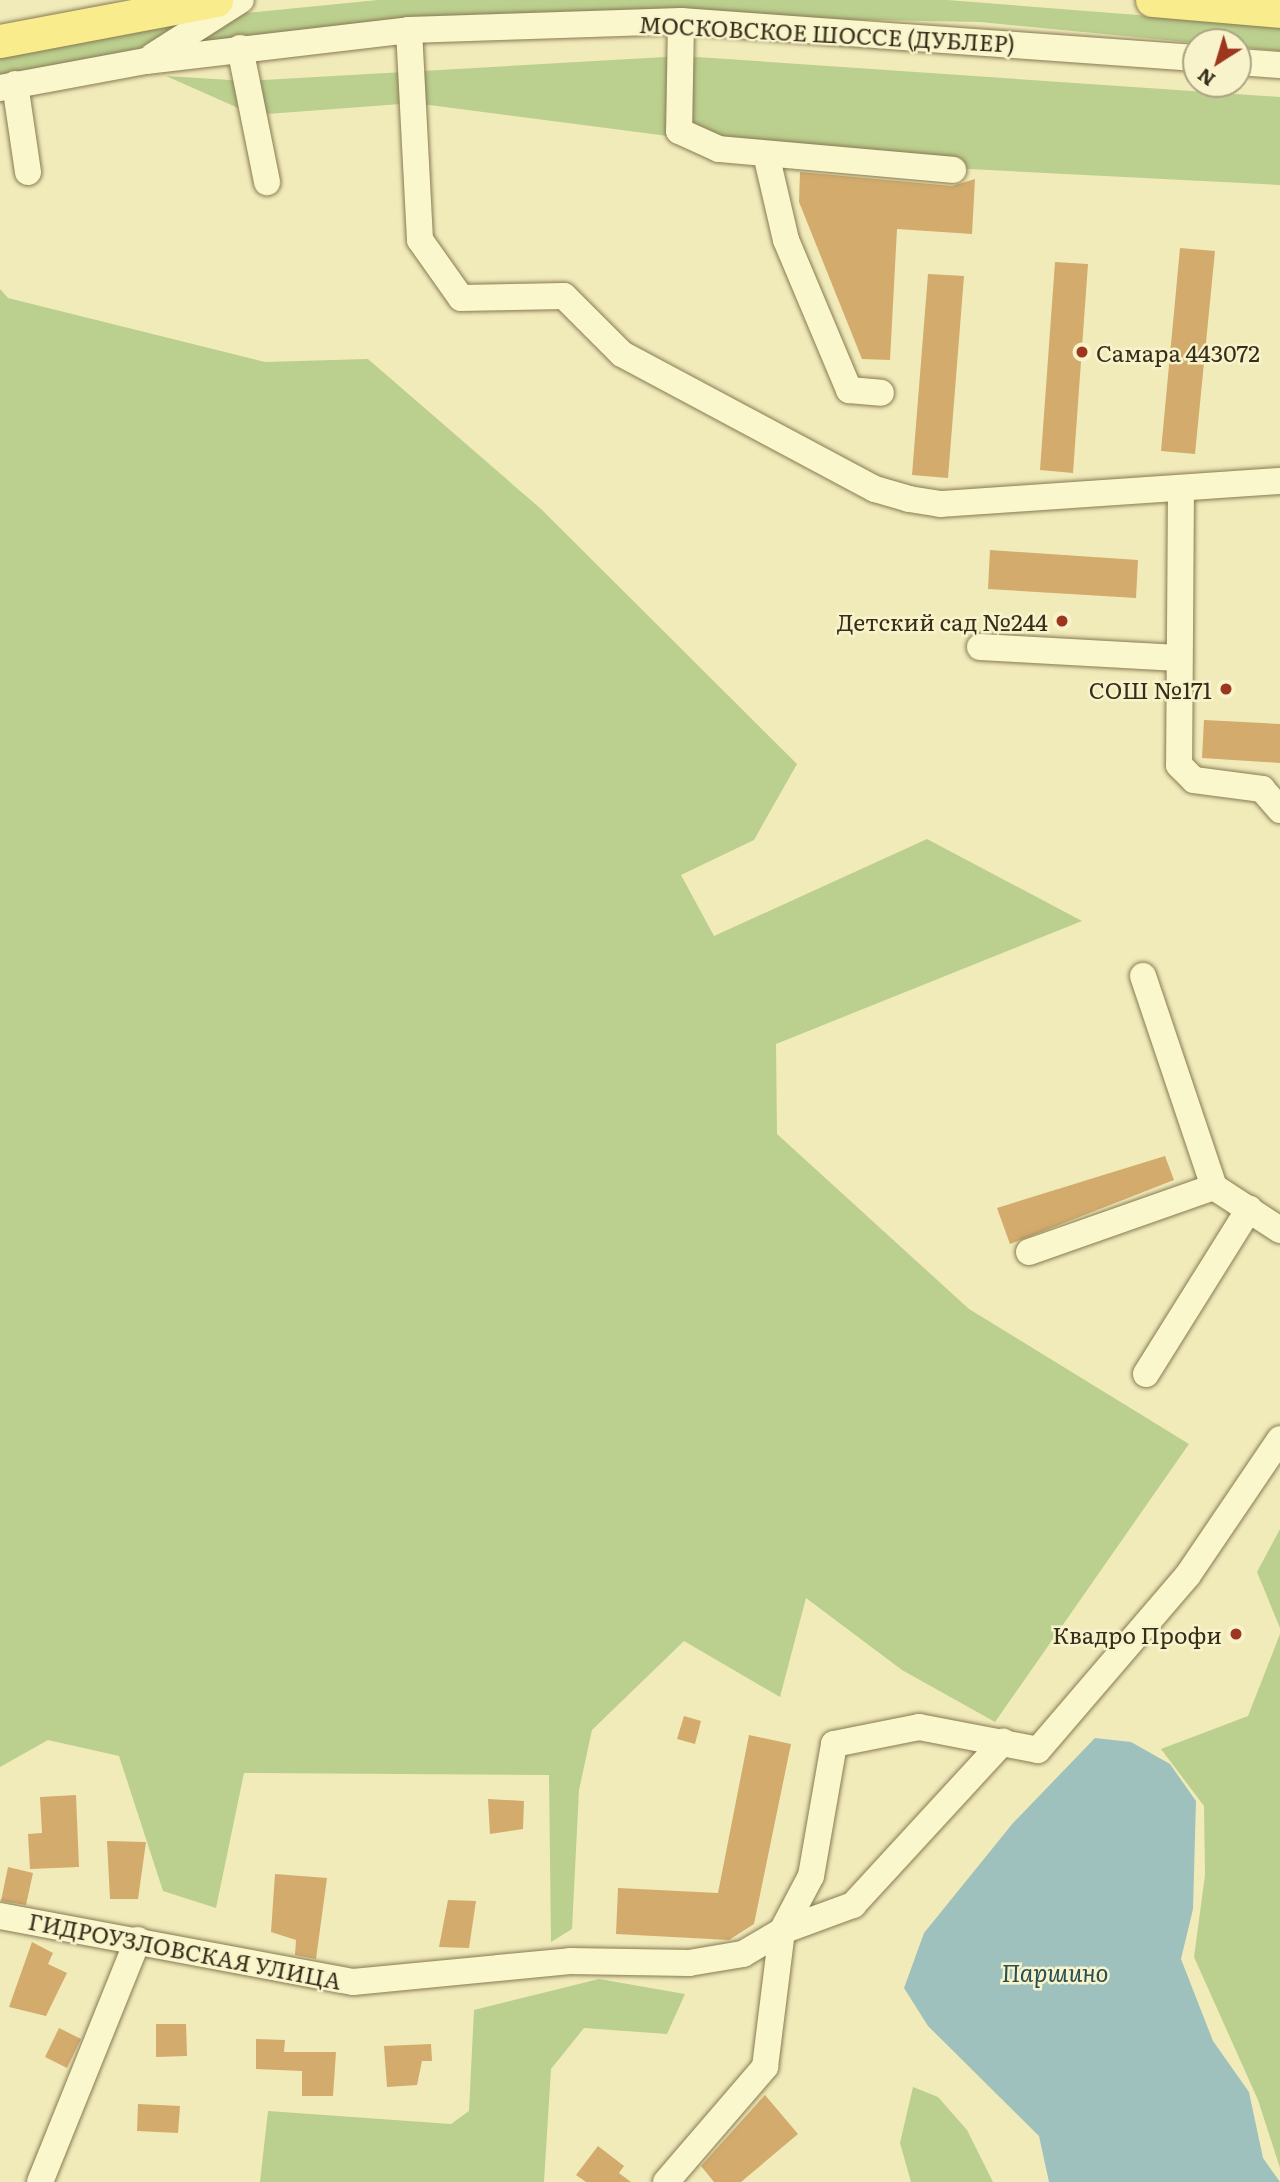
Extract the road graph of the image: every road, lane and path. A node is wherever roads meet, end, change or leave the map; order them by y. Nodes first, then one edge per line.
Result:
1 (216, 0) edge
2 (241, 0) edge
3 (1152, 0) edge
4 (1280, 11) edge
5 (681, 21) junction
6 (409, 30) junction
7 (0, 41) edge
8 (240, 48) junction
9 (1182, 57) edge
10 (146, 61) junction
11 (1252, 63) edge
12 (1280, 65) edge
13 (8, 86) edge
14 (766, 154) junction
15 (953, 170) dead end
16 (28, 172) dead end
17 (267, 182) dead end
18 (881, 393) dead end
19 (1280, 481) edge
20 (1181, 488) junction
21 (980, 647) dead end
22 (1179, 658) junction
23 (1280, 810) edge
24 (1143, 976) dead end
25 (1214, 1187) junction
26 (1249, 1209) junction
27 (1280, 1230) edge
28 (1029, 1252) dead end
29 (1146, 1374) dead end
30 (1280, 1439) edge
31 (1003, 1742) junction
32 (0, 1916) edge
33 (782, 1931) junction
34 (138, 1940) junction
35 (40, 2182) edge
36 (666, 2182) edge

1 - 7 main road
2 - 10 street
3 - 4 main road
5 - 6 street, МОСКОВСКОЕ ШОССЕ (ДУБЛЕР)
5 - 9 street, МОСКОВСКОЕ ШОССЕ (ДУБЛЕР)
5 - 14 street
6 - 8 street, МОСКОВСКОЕ ШОССЕ (ДУБЛЕР)
6 - 20 street
8 - 10 street, МОСКОВСКОЕ ШОССЕ (ДУБЛЕР)
8 - 17 street
10 - 13 street, МОСКОВСКОЕ ШОССЕ (ДУБЛЕР)
11 - 12 street
13 - 16 street
14 - 15 street
14 - 18 street
19 - 20 street
20 - 22 street
21 - 22 street
22 - 23 street
24 - 25 street
25 - 26 street
25 - 28 street
26 - 27 street
26 - 29 street
30 - 31 street
31 - 33 street, ГИДРОУЗЛОВСКАЯ УЛИЦА
31 - 33 street
32 - 34 street, ГИДРОУЗЛОВСКАЯ УЛИЦА
33 - 34 street, ГИДРОУЗЛОВСКАЯ УЛИЦА
33 - 36 street
34 - 35 street

